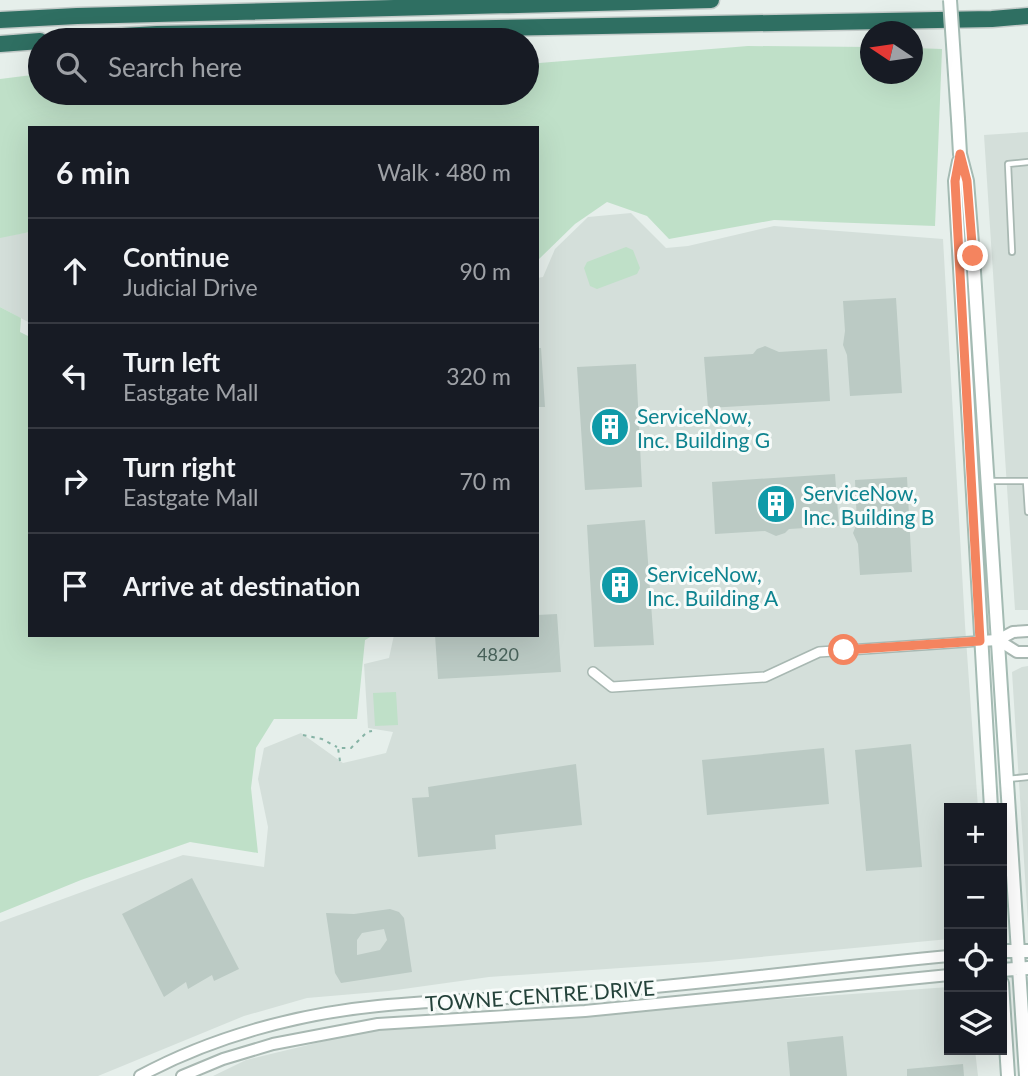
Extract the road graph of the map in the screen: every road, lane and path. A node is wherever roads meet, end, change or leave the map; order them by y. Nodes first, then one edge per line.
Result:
1 (408, 0) edge
2 (710, 0) edge
3 (950, 0) edge
4 (0, 12) edge
5 (1028, 16) edge
6 (0, 20) edge
7 (499, 28) edge
8 (28, 42) edge
9 (0, 44) edge
10 (960, 154) junction
11 (1028, 162) edge
12 (1012, 252) dead end
13 (989, 481) junction
14 (1027, 481) edge
15 (1028, 512) edge
16 (1028, 631) edge
17 (998, 640) junction
18 (980, 641) junction
19 (1028, 652) edge
20 (593, 673) dead end
21 (372, 731) dead end
22 (303, 735) dead end
23 (338, 748) junction
24 (340, 761) dead end
25 (1028, 777) edge
26 (1006, 779) junction
27 (991, 803) edge
28 (1023, 951) edge
29 (944, 957) edge
30 (1023, 968) edge
31 (944, 975) edge
32 (1003, 992) edge
33 (140, 1076) edge
34 (182, 1076) edge
35 (1008, 1076) edge
36 (1026, 1076) edge

1 - 4 highway
2 - 6 highway
3 - 10 main road, bridge
5 - 7 highway
8 - 9 highway
10 - 13 main road
10 - 18 main road
11 - 12 lane
13 - 14 lane
13 - 17 main road
14 - 15 lane
16 - 17 street
17 - 18 street
17 - 19 street
17 - 26 main road
18 - 20 street
18 - 27 main road
21 - 23 path
22 - 23 path
23 - 24 path
25 - 26 lane
26 - 28 main road
28 - 30 main road
29 - 33 street, TOWNE CENTRE DRIVE
30 - 36 main road
31 - 34 street, TOWNE CENTRE DRIVE
32 - 35 main road

